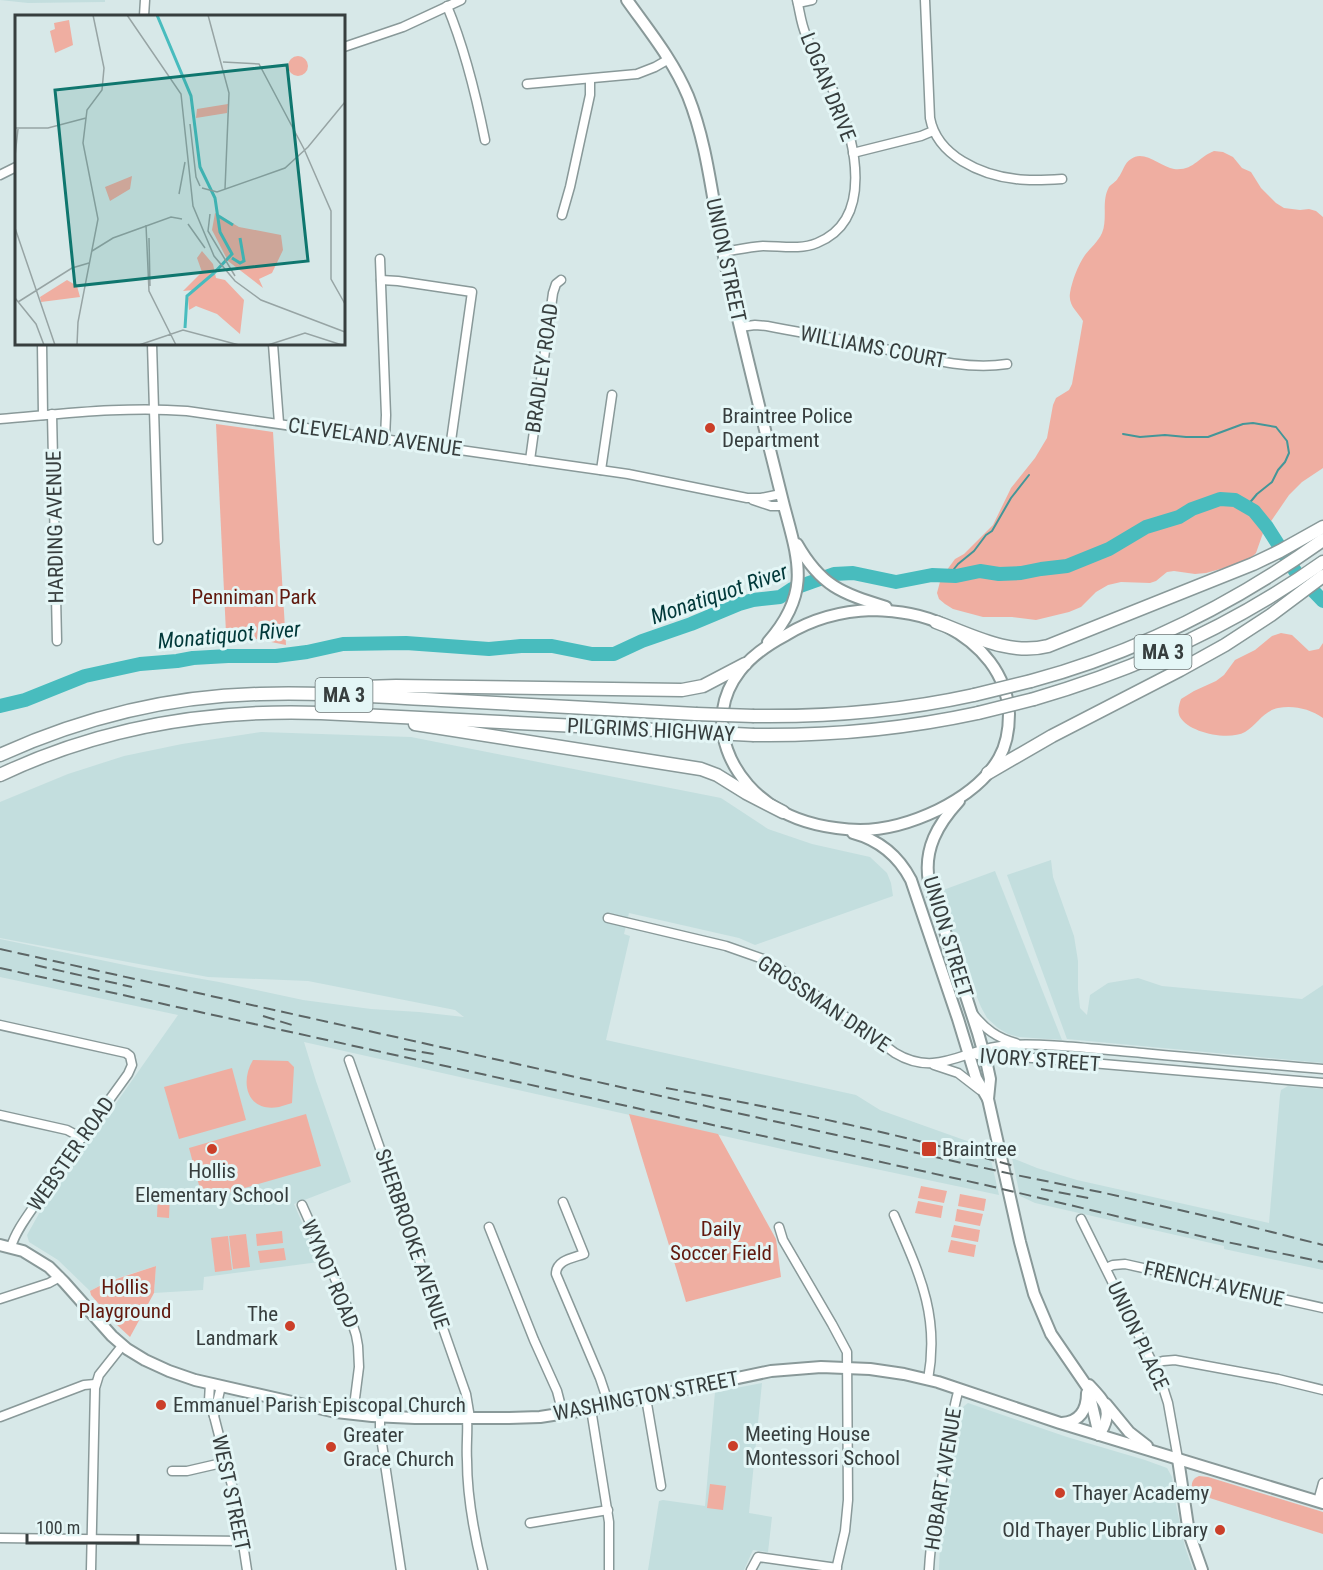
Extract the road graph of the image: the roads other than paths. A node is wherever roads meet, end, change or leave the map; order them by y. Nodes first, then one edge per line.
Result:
1 (145, 0) edge
2 (460, 0) edge
3 (627, 0) edge
4 (812, 0) edge
5 (925, 0) edge
6 (798, 2) edge
7 (447, 6) junction
8 (144, 15) edge
9 (345, 47) edge
10 (669, 59) junction
11 (590, 78) junction
12 (526, 84) dead end
13 (933, 130) junction
14 (485, 140) dead end
15 (853, 153) junction
16 (15, 168) edge
17 (0, 175) edge
18 (1062, 179) dead end
19 (562, 215) dead end
20 (723, 252) junction
21 (380, 259) dead end
22 (381, 280) junction
23 (561, 280) dead end
24 (740, 327) junction
25 (42, 345) edge
26 (152, 345) edge
27 (273, 345) edge
28 (1007, 364) dead end
29 (612, 395) dead end
30 (153, 410) junction
31 (48, 415) junction
32 (0, 419) edge
33 (279, 423) junction
34 (385, 439) junction
35 (450, 448) junction
36 (530, 460) junction
37 (601, 470) junction
38 (781, 494) junction
39 (747, 498) junction
40 (784, 506) junction
41 (1323, 527) edge
42 (793, 535) junction
43 (158, 540) dead end
44 (1323, 540) edge
45 (1321, 570) edge
46 (909, 613) junction
47 (936, 622) junction
48 (57, 640) dead end
49 (756, 655) junction
50 (745, 664) junction
51 (258, 694) junction
52 (348, 714) junction
53 (0, 755) edge
54 (988, 773) junction
55 (0, 775) edge
56 (973, 787) junction
57 (783, 812) junction
58 (832, 828) junction
59 (608, 918) dead end
60 (970, 1010) junction
61 (0, 1025) edge
62 (1028, 1045) junction
63 (984, 1052) junction
64 (1127, 1052) junction
65 (969, 1055) junction
66 (350, 1060) dead end
67 (1056, 1060) junction
68 (928, 1064) junction
69 (1323, 1069) edge
70 (1323, 1083) edge
71 (986, 1096) junction
72 (0, 1115) edge
73 (82, 1138) junction
74 (563, 1202) dead end
75 (302, 1205) dead end
76 (894, 1215) dead end
77 (1081, 1219) dead end
78 (489, 1227) dead end
79 (779, 1227) dead end
80 (6, 1246) edge
81 (1106, 1268) junction
82 (60, 1277) junction
83 (0, 1299) edge
84 (1323, 1308) edge
85 (122, 1346) junction
86 (1154, 1364) junction
87 (848, 1368) junction
88 (1075, 1369) junction
89 (928, 1380) junction
90 (210, 1383) junction
91 (95, 1384) junction
92 (221, 1386) junction
93 (959, 1389) junction
94 (1323, 1390) edge
95 (646, 1398) junction
96 (1103, 1400) junction
97 (609, 1406) junction
98 (591, 1409) junction
99 (353, 1414) junction
100 (563, 1414) junction
101 (214, 1416) junction
102 (0, 1417) edge
103 (380, 1417) junction
104 (469, 1418) junction
105 (1060, 1423) junction
106 (1100, 1436) junction
107 (1155, 1452) junction
108 (1178, 1459) junction
109 (226, 1462) junction
110 (172, 1471) dead end
111 (1323, 1483) edge
112 (661, 1486) dead end
113 (1320, 1502) edge
114 (608, 1510) junction
115 (530, 1523) dead end
116 (0, 1538) edge
117 (92, 1539) junction
118 (243, 1541) junction
119 (836, 1569) edge
120 (91, 1570) edge
121 (247, 1570) edge
122 (401, 1570) edge
123 (483, 1570) edge
124 (609, 1570) edge
125 (751, 1570) edge
126 (929, 1570) edge
127 (1202, 1570) edge

1 - 8 street
2 - 7 street
3 - 10 main road, UNION STREET
4 - 6 street
5 - 13 street
6 - 15 street, LOGAN DRIVE
7 - 9 street
7 - 14 street
10 - 11 street
10 - 20 main road, UNION STREET
11 - 12 street
11 - 19 street
13 - 15 street
13 - 18 street
15 - 20 street, LOGAN DRIVE
16 - 17 street
20 - 24 main road, UNION STREET
21 - 22 street
22 - 34 street
22 - 35 street
23 - 36 street, BRADLEY ROAD
24 - 28 street, WILLIAMS COURT
24 - 38 main road, UNION STREET
25 - 31 street, HARDING AVENUE
26 - 30 street
27 - 33 street
29 - 37 street
30 - 31 street, CLEVELAND AVENUE
30 - 33 street, CLEVELAND AVENUE
30 - 43 street
31 - 32 street, CLEVELAND AVENUE
31 - 48 street, HARDING AVENUE
33 - 34 street, CLEVELAND AVENUE
34 - 35 street, CLEVELAND AVENUE
35 - 36 street, CLEVELAND AVENUE
36 - 37 street, CLEVELAND AVENUE
37 - 39 street, CLEVELAND AVENUE
38 - 39 street, CLEVELAND AVENUE
38 - 40 main road, UNION STREET
39 - 40 street, CLEVELAND AVENUE
40 - 42 main road, UNION STREET
41 - 47 highway
42 - 46 main road, UNION STREET
42 - 49 main road, UNION STREET
44 - 51 highway, PILGRIMS HIGHWAY / MA 3, bridge
45 - 52 highway, PILGRIMS HIGHWAY / MA 3, bridge
45 - 54 highway
46 - 47 main road
46 - 49 main road
47 - 54 main road
49 - 50 main road
50 - 51 highway
50 - 57 main road
51 - 53 highway, PILGRIMS HIGHWAY / MA 3
52 - 55 highway, PILGRIMS HIGHWAY / MA 3
52 - 57 highway
54 - 56 main road
56 - 58 main road
56 - 60 main road, UNION STREET
57 - 58 main road
58 - 65 main road, UNION STREET
59 - 68 street, GROSSMAN DRIVE
60 - 62 street
60 - 63 main road, UNION STREET
61 - 73 street, WEBSTER ROAD
62 - 63 street, IVORY STREET
62 - 64 street, IVORY STREET
63 - 65 street, IVORY STREET
63 - 67 street, IVORY STREET
63 - 71 main road, UNION STREET
64 - 67 street
64 - 69 street, IVORY STREET
65 - 68 street, GROSSMAN DRIVE
65 - 71 main road, UNION STREET
66 - 104 street, SHERBROOKE AVENUE
67 - 70 street, IVORY STREET
68 - 71 street
71 - 88 main road, UNION STREET
72 - 73 street
73 - 80 street, WEBSTER ROAD
74 - 97 street
75 - 99 street, WYNOT ROAD
76 - 89 street
77 - 81 street, UNION PLACE
78 - 100 street
79 - 87 street
80 - 82 main road, WASHINGTON STREET
81 - 84 street, FRENCH AVENUE
81 - 86 street, UNION PLACE
82 - 83 street
82 - 85 main road, WASHINGTON STREET
85 - 90 main road, WASHINGTON STREET
85 - 91 street
86 - 94 street
86 - 108 street, UNION PLACE
87 - 89 main road, WASHINGTON STREET
87 - 95 main road, WASHINGTON STREET
87 - 119 street
88 - 96 main road, UNION STREET
88 - 105 main road
88 - 106 main road, UNION STREET
89 - 93 main road, WASHINGTON STREET
90 - 92 main road, WASHINGTON STREET
90 - 101 street, WEST STREET
91 - 102 street
91 - 117 street
92 - 99 main road, WASHINGTON STREET
92 - 101 street, WEST STREET
93 - 105 main road, WASHINGTON STREET
93 - 126 street, HOBART AVENUE
95 - 97 main road, WASHINGTON STREET
95 - 112 street
96 - 106 main road
96 - 107 main road, UNION STREET
97 - 98 main road, WASHINGTON STREET
98 - 100 main road, WASHINGTON STREET
98 - 114 street
99 - 103 main road, WASHINGTON STREET
100 - 104 main road, WASHINGTON STREET
101 - 109 street, WEST STREET
103 - 104 main road, WASHINGTON STREET
103 - 122 street
104 - 123 street, SHERBROOKE AVENUE
105 - 106 main road, WASHINGTON STREET
106 - 107 main road, WASHINGTON STREET
107 - 108 main road, WASHINGTON STREET
108 - 113 main road, WASHINGTON STREET
108 - 127 main road
109 - 110 street
109 - 118 street, WEST STREET
111 - 113 street
114 - 115 street
114 - 124 street
116 - 117 street
117 - 118 street
117 - 120 street
118 - 121 street, WEST STREET
119 - 125 street

